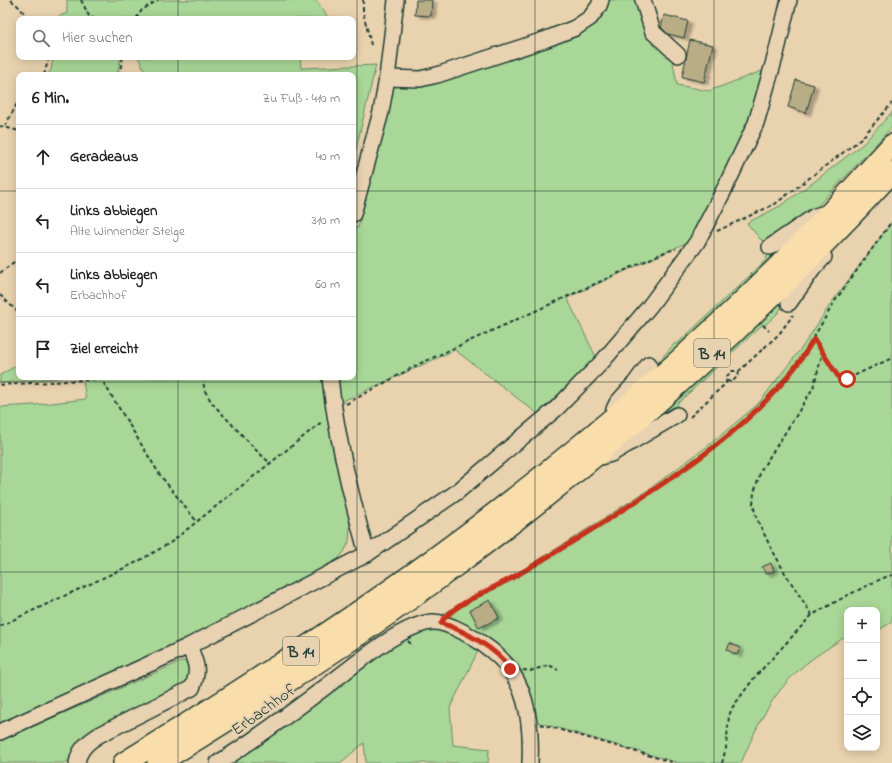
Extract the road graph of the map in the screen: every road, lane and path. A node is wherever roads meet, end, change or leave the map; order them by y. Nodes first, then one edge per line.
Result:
1 (11, 0) edge
2 (81, 0) edge
3 (158, 0) edge
4 (363, 0) edge
5 (396, 0) edge
6 (601, 0) edge
7 (643, 0) edge
8 (789, 0) edge
9 (27, 16) edge
10 (89, 16) edge
11 (138, 16) edge
12 (371, 45) dead end
13 (678, 55) dead end
14 (48, 60) edge
15 (122, 60) edge
16 (45, 72) edge
17 (119, 72) edge
18 (387, 78) junction
19 (892, 103) edge
20 (16, 106) edge
21 (0, 126) edge
22 (5, 126) junction
23 (16, 130) edge
24 (892, 145) edge
25 (892, 172) edge
26 (356, 203) edge
27 (832, 211) junction
28 (892, 221) edge
29 (829, 239) junction
30 (698, 242) junction
31 (770, 247) dead end
32 (16, 260) edge
33 (0, 273) edge
34 (0, 295) edge
35 (790, 308) joint
36 (16, 310) edge
37 (814, 339) junction
38 (823, 352) junction
39 (892, 358) edge
40 (649, 364) dead end
41 (739, 371) junction
42 (72, 380) edge
43 (102, 380) edge
44 (203, 380) edge
45 (330, 380) edge
46 (726, 381) junction
47 (0, 385) edge
48 (335, 412) junction
49 (683, 416) joint
50 (607, 422) junction
51 (590, 460) junction
52 (271, 464) junction
53 (197, 522) junction
54 (367, 554) junction
55 (892, 575) edge
56 (812, 615) junction
57 (441, 623) junction
58 (0, 626) edge
59 (189, 646) junction
60 (510, 669) junction
61 (558, 670) dead end
62 (530, 720) junction
63 (0, 732) edge
64 (77, 763) edge
65 (124, 763) edge
66 (158, 763) edge
67 (218, 763) edge
68 (530, 763) edge
69 (675, 763) edge
70 (722, 763) edge

1 - 9 path
2 - 10 path
3 - 11 path
4 - 12 path
5 - 18 street
6 - 18 street
7 - 13 street
8 - 30 street
14 - 16 path
15 - 17 path
18 - 26 street
19 - 30 path
20 - 22 path
21 - 22 path
22 - 23 path
24 - 27 highway, B 14
25 - 29 highway, B 14
27 - 31 street
27 - 50 highway, B 14
28 - 37 path
29 - 35 street
29 - 51 highway, B 14
30 - 48 path
30 - 54 street
32 - 33 path
34 - 36 path
35 - 41 path
37 - 38 path
37 - 57 path
38 - 39 path
38 - 56 path
40 - 50 street
41 - 46 path
41 - 46 path
42 - 47 path
43 - 53 path
44 - 52 path
45 - 48 street
46 - 49 path
48 - 52 path
48 - 54 street
49 - 51 street
50 - 65 highway, B 14
51 - 66 highway, B 14
52 - 53 path
53 - 58 path
54 - 59 street
55 - 56 path
56 - 70 path
57 - 60 street, Erbachhof
57 - 67 street, Erbachhof
59 - 63 street
59 - 64 street
60 - 61 path
60 - 62 street, Erbachhof
62 - 68 street, Erbachhof
62 - 69 path

